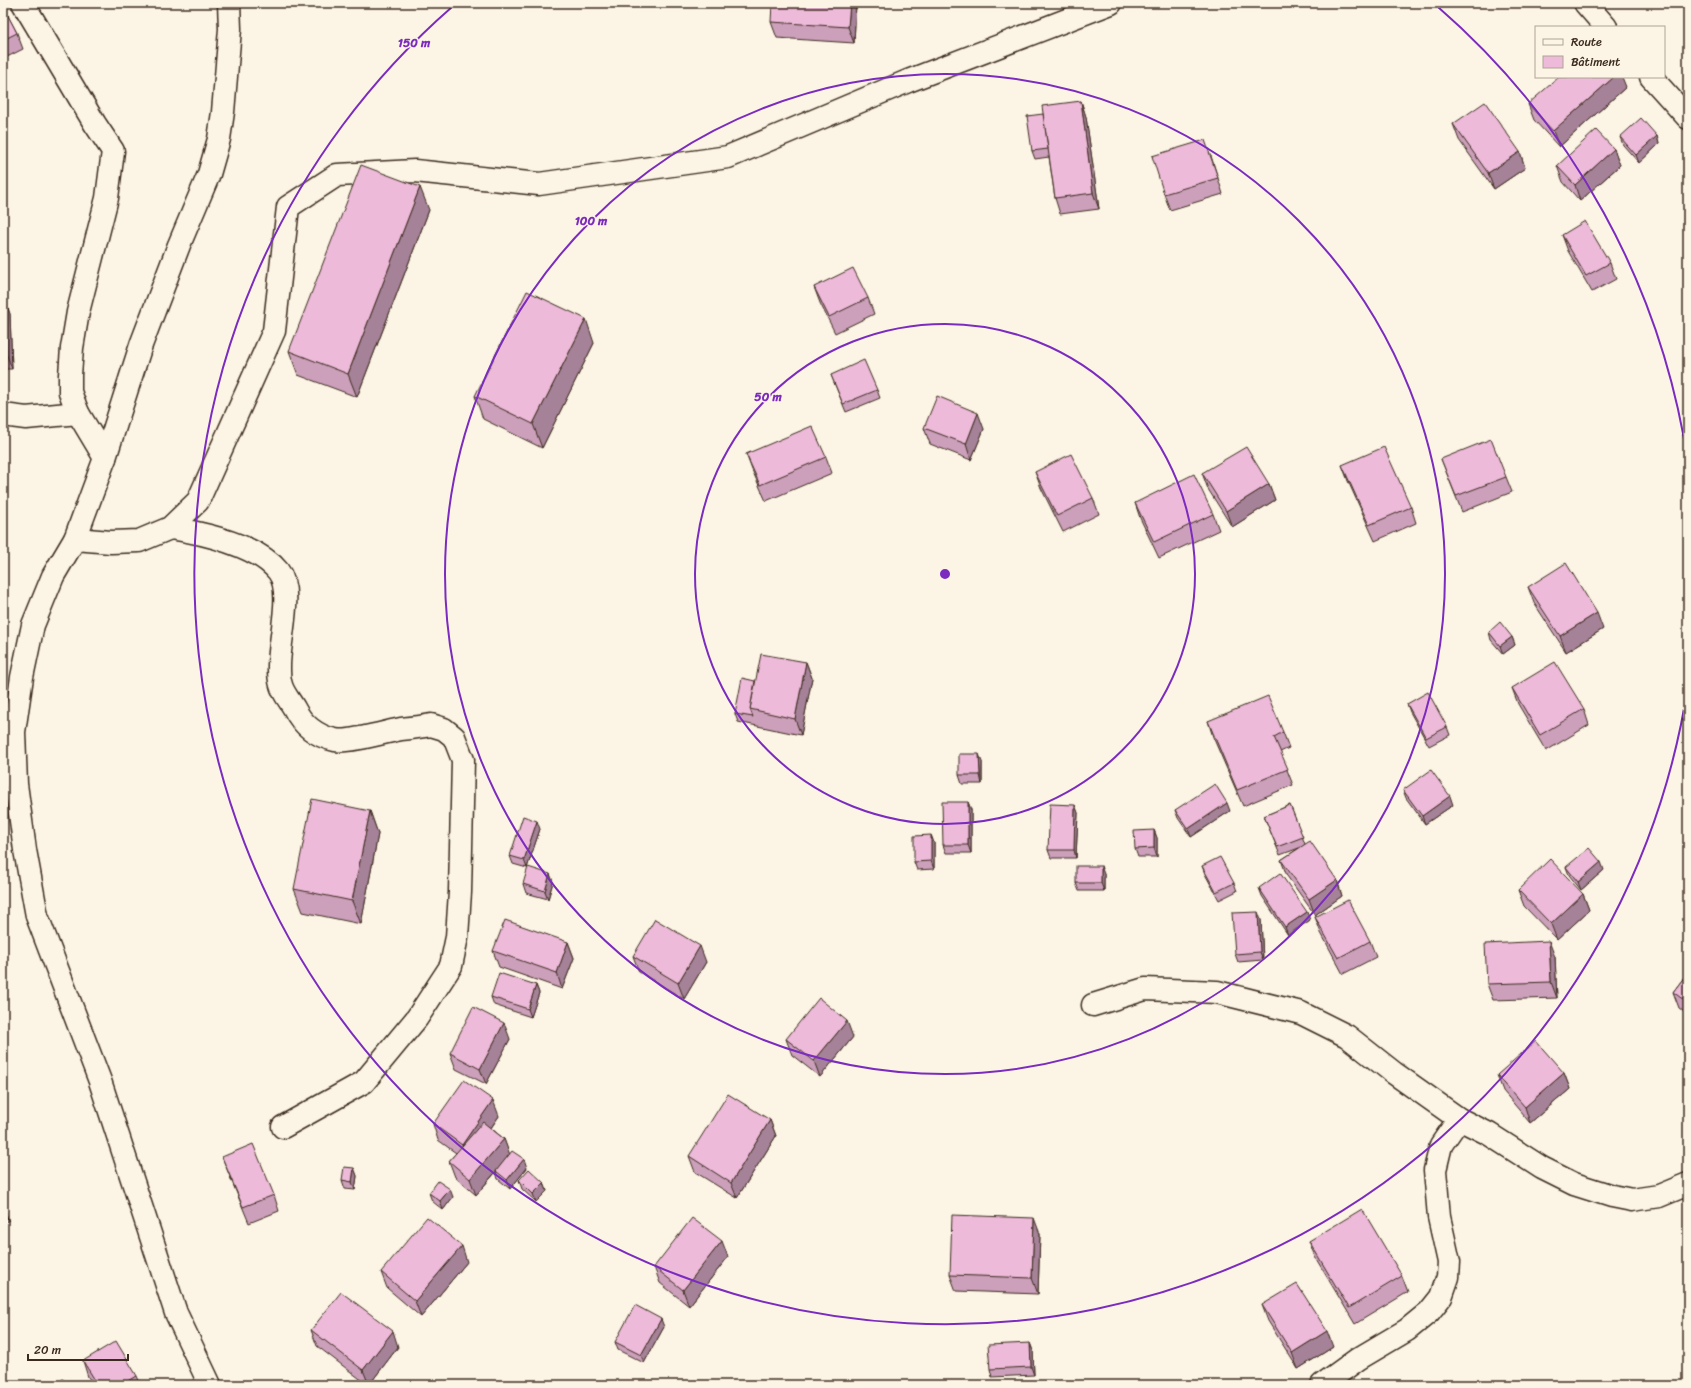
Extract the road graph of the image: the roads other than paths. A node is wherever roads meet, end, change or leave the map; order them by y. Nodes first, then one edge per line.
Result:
1 (23, 3) edge
2 (229, 3) edge
3 (1111, 3) edge
4 (1585, 3) edge
5 (1605, 26) edge
6 (1652, 78) edge
7 (1688, 118) edge
8 (78, 413) junction
9 (3, 415) edge
10 (105, 458) junction
11 (170, 528) junction
12 (75, 539) junction
13 (1093, 1005) dead end
14 (1459, 1119) junction
15 (283, 1127) dead end
16 (1688, 1184) edge
17 (210, 1385) edge
18 (1322, 1385) edge

1 - 8 street
2 - 10 street
3 - 11 street
4 - 5 street
6 - 7 street
8 - 9 street
8 - 10 street
10 - 12 street
11 - 12 street
11 - 15 street
12 - 17 street
13 - 14 street
14 - 16 street
14 - 18 street

